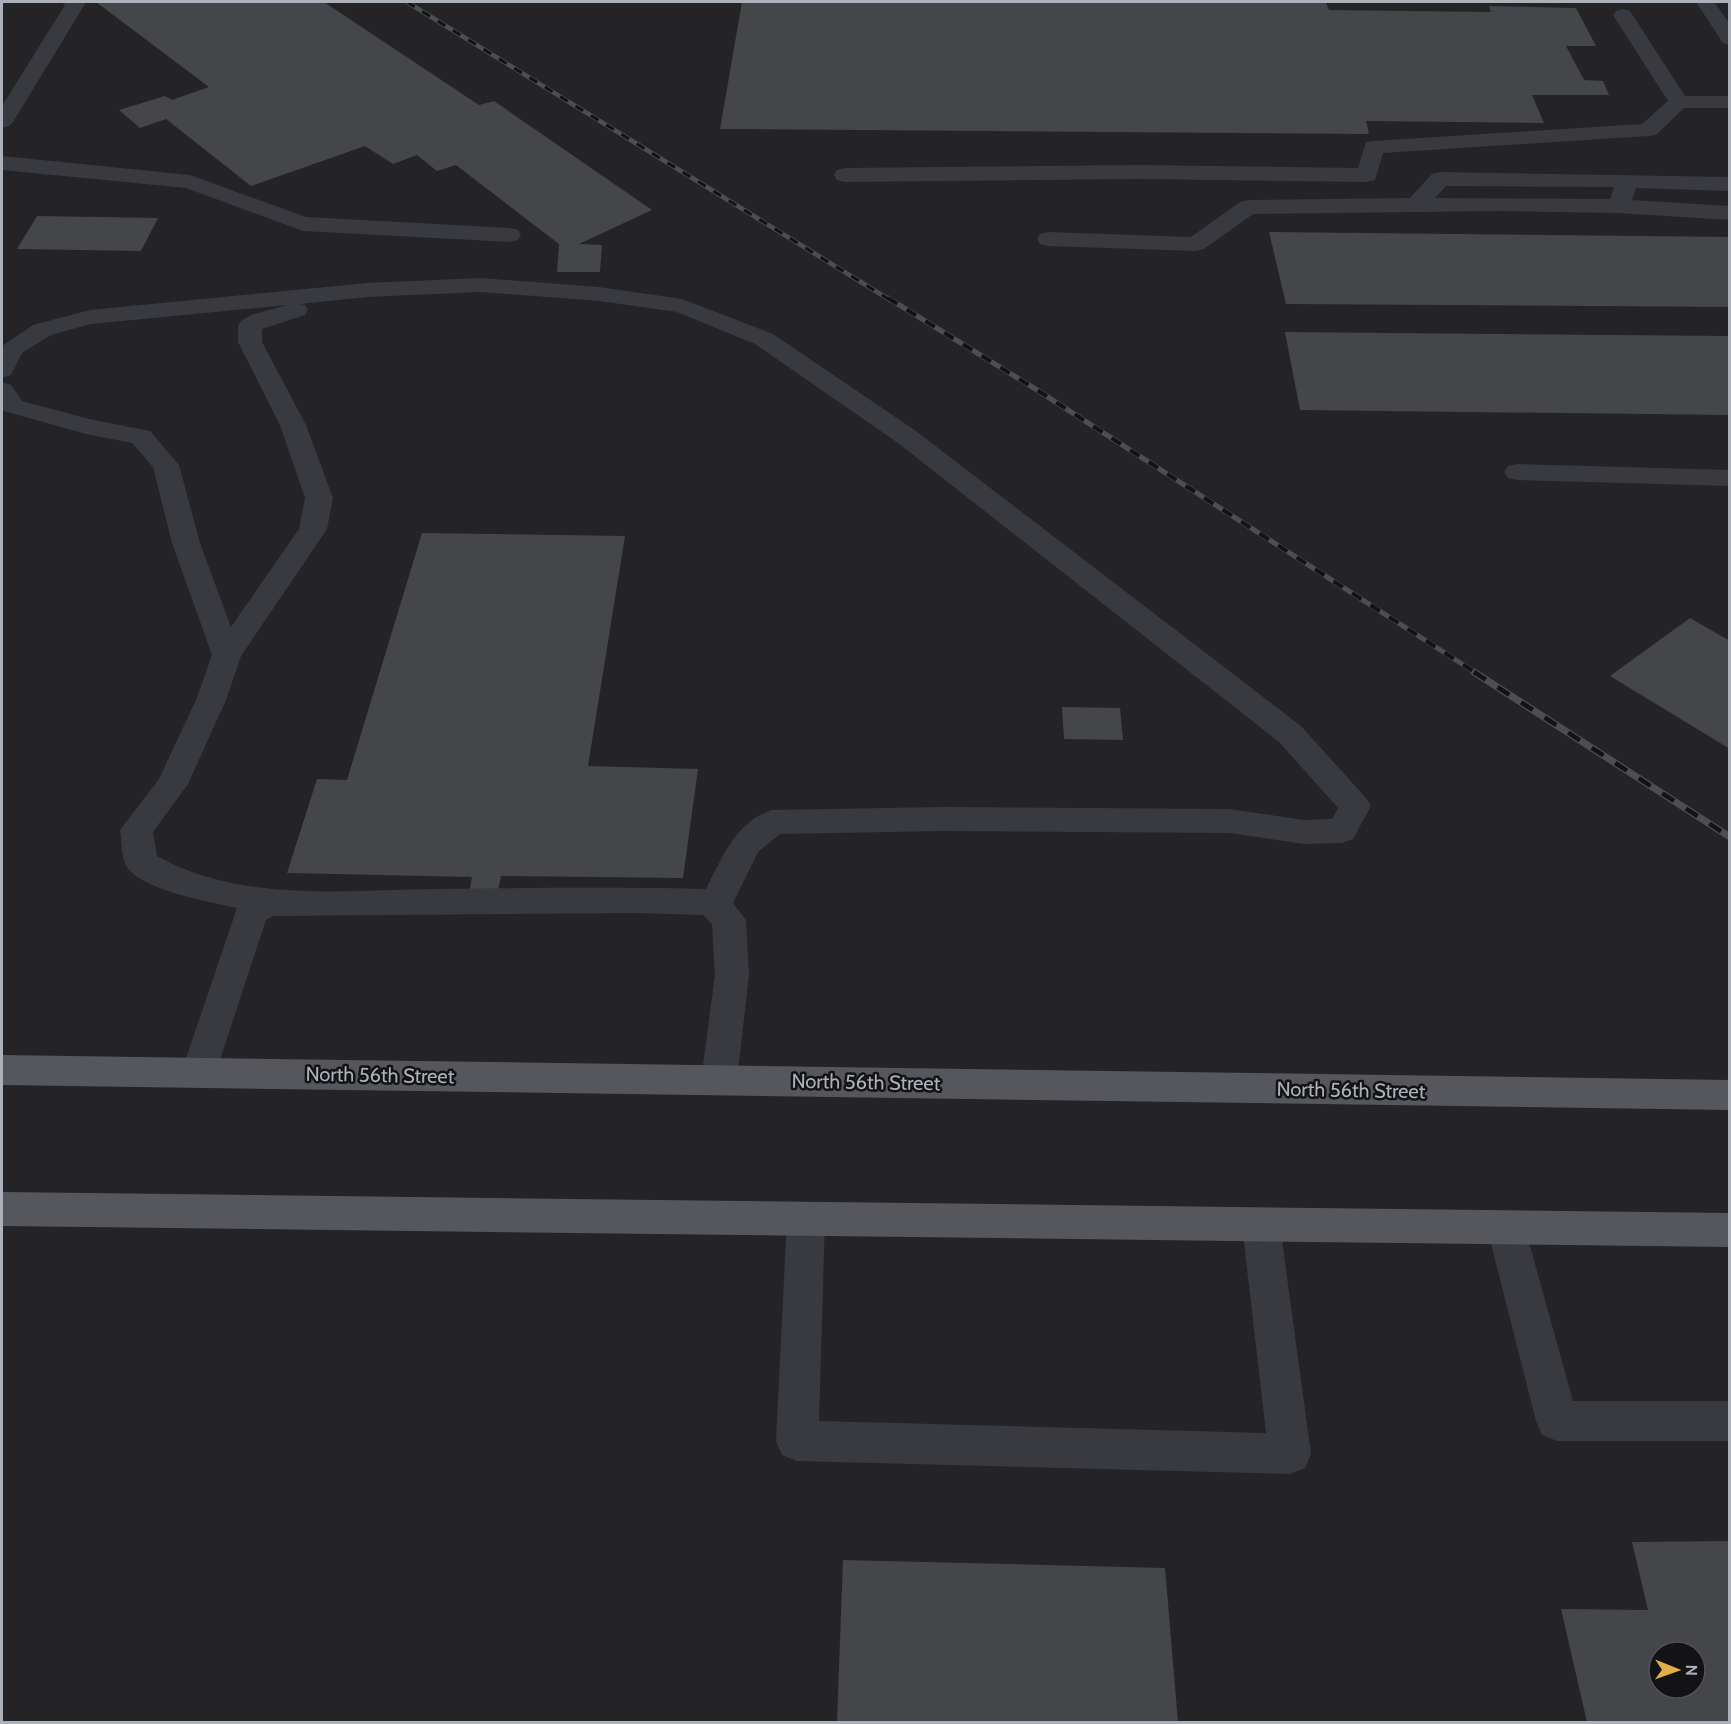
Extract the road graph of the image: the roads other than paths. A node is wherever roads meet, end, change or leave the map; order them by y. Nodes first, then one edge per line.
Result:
1 (72, 2) edge
2 (1705, 2) edge
3 (1623, 15) dead end
4 (1730, 39) edge
5 (1679, 102) junction
6 (1730, 102) edge
7 (2, 122) edge
8 (2, 163) edge
9 (845, 175) dead end
10 (1545, 179) junction
11 (1627, 181) junction
12 (1730, 184) edge
13 (1418, 203) junction
14 (1502, 204) junction
15 (1618, 206) junction
16 (1730, 213) edge
17 (510, 235) dead end
18 (1048, 239) dead end
19 (367, 290) junction
20 (2, 370) edge
21 (2, 390) edge
22 (1518, 472) dead end
23 (1730, 478) edge
24 (227, 655) junction
25 (267, 903) junction
26 (715, 905) junction
27 (2, 1070) edge
28 (199, 1073) junction
29 (719, 1080) junction
30 (1730, 1095) edge
31 (2, 1209) edge
32 (806, 1219) junction
33 (1261, 1225) junction
34 (1506, 1228) junction
35 (1730, 1230) edge
36 (1730, 1421) edge

1 - 7 street
2 - 4 street
3 - 5 street
5 - 6 street
5 - 9 street
8 - 17 street
10 - 11 street
10 - 13 street
10 - 14 street
11 - 12 street
11 - 15 street
13 - 14 street
13 - 18 street
14 - 15 street
15 - 16 street
19 - 20 street
19 - 24 street
19 - 26 street
21 - 24 street
22 - 23 street
24 - 25 street
25 - 26 street
25 - 28 street
26 - 29 street
27 - 28 main road, North 56th Street
28 - 29 main road, North 56th Street
29 - 30 main road, North 56th Street
31 - 32 main road
32 - 33 main road
32 - 33 street
33 - 34 main road
34 - 35 main road
34 - 36 street

